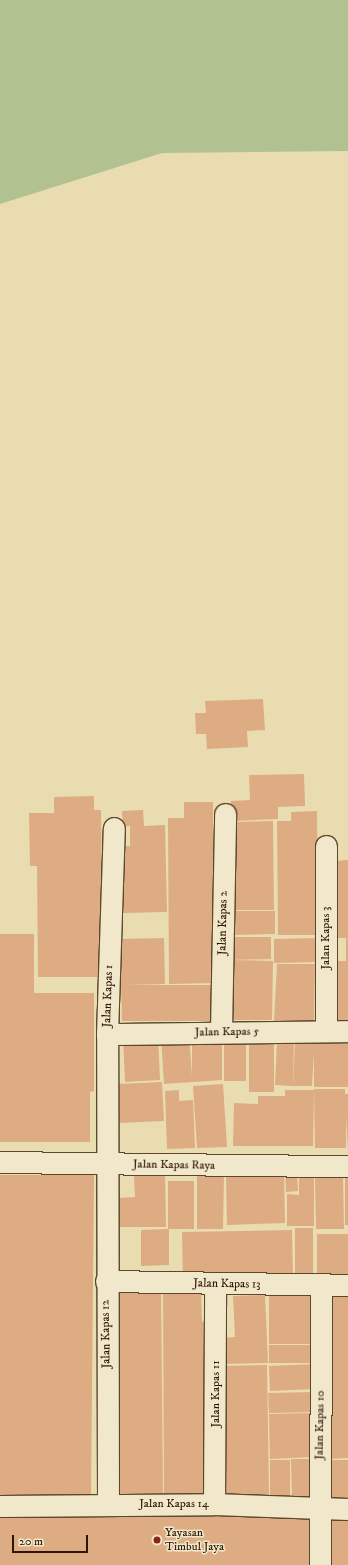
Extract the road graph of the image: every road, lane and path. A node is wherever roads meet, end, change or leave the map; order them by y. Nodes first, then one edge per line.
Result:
1 (225, 814) dead end
2 (114, 828) dead end
3 (326, 846) dead end
4 (222, 1031) junction
5 (326, 1031) junction
6 (348, 1031) edge
7 (106, 1034) junction
8 (0, 1162) edge
9 (106, 1164) junction
10 (348, 1166) edge
11 (106, 1281) junction
12 (216, 1284) junction
13 (321, 1285) junction
14 (348, 1285) edge
15 (108, 1504) junction
16 (214, 1504) junction
17 (0, 1506) edge
18 (348, 1509) edge
19 (319, 1510) junction
20 (320, 1565) edge

1 - 4 street, Jalan Kapas 2
2 - 7 street, Jalan Kapas 1
3 - 5 street, Jalan Kapas 3
4 - 5 street, Jalan Kapas 5
4 - 7 street, Jalan Kapas 5
5 - 6 street, Jalan Kapas 5
7 - 9 street, Jalan Kapas 1
8 - 9 street, Jalan Kapas Raya
9 - 10 street, Jalan Kapas Raya
9 - 11 street, Jalan Kapas 12
11 - 12 street, Jalan Kapas 13
11 - 15 street, Jalan Kapas 12
12 - 13 street, Jalan Kapas 13
12 - 16 street, Jalan Kapas 11
13 - 14 street, Jalan Kapas 13
13 - 19 street, Jalan Kapas 10
15 - 16 street, Jalan Kapas 14
15 - 17 street, Jalan Kapas 14
16 - 19 street, Jalan Kapas 14
18 - 19 street, Jalan Kapas 14
19 - 20 street, Jalan Kapas 10

